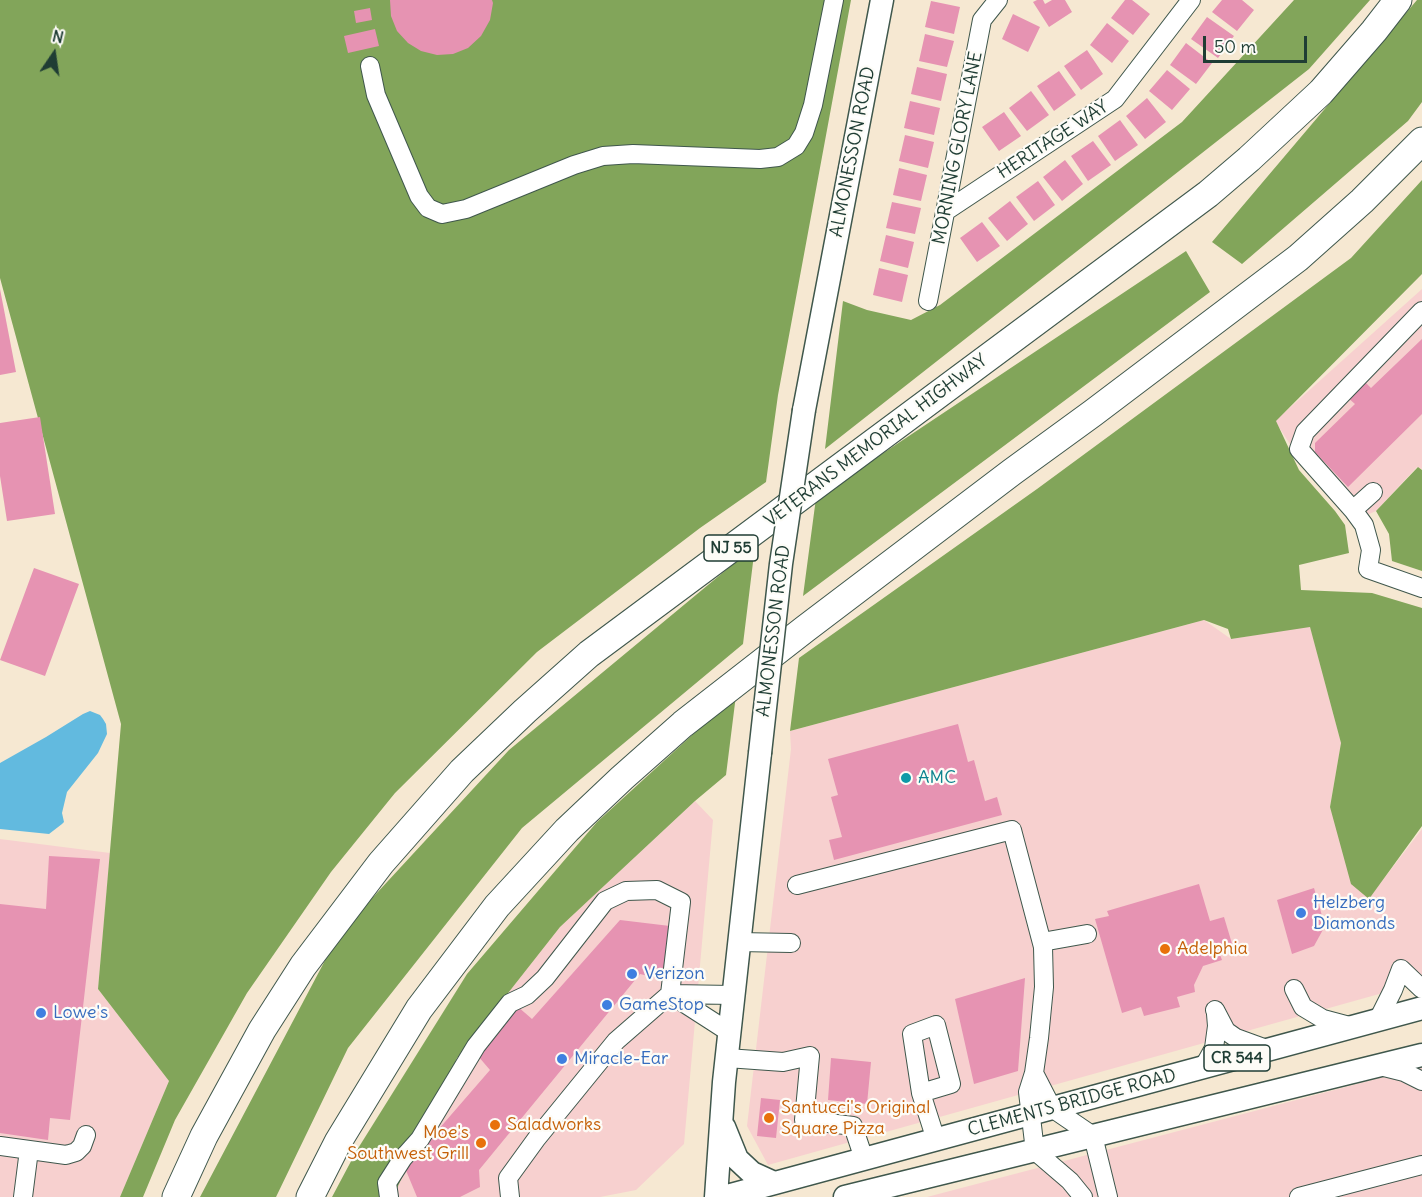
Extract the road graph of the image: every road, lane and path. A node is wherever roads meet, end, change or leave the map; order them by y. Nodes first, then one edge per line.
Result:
1 (834, 0) edge
2 (882, 0) edge
3 (998, 0) edge
4 (1191, 0) edge
5 (1398, 0) edge
6 (370, 66) dead end
7 (1422, 141) edge
8 (946, 211) junction
9 (928, 301) dead end
10 (1422, 311) edge
11 (1373, 492) dead end
12 (1353, 510) junction
13 (1422, 588) edge
14 (797, 885) dead end
15 (1088, 934) dead end
16 (738, 942) junction
17 (1042, 942) junction
18 (791, 943) dead end
19 (1294, 989) dead end
20 (1422, 989) edge
21 (670, 994) junction
22 (733, 995) junction
23 (1422, 1008) edge
24 (1377, 1020) junction
25 (1353, 1027) junction
26 (729, 1032) junction
27 (1269, 1050) junction
28 (1422, 1055) edge
29 (727, 1058) junction
30 (1380, 1066) junction
31 (1203, 1068) junction
32 (1422, 1081) edge
33 (921, 1093) dead end
34 (1041, 1111) junction
35 (721, 1122) junction
36 (86, 1135) dead end
37 (1093, 1136) junction
38 (936, 1140) junction
39 (0, 1146) edge
40 (29, 1150) junction
41 (1035, 1150) junction
42 (864, 1159) junction
43 (1422, 1165) edge
44 (774, 1183) junction
45 (1305, 1196) edge
46 (23, 1197) edge
47 (176, 1197) edge
48 (310, 1197) edge
49 (388, 1197) edge
50 (510, 1197) edge
51 (716, 1197) edge
52 (723, 1197) edge
53 (846, 1197) edge
54 (1083, 1197) edge
55 (1108, 1197) edge

1 - 6 street
2 - 16 main road, ALMONESSON ROAD, bridge
3 - 8 street, MORNING GLORY LANE
4 - 8 street, HERITAGE WAY
5 - 47 highway, VETERANS MEMORIAL HIGHWAY / NJ 55
7 - 48 highway
8 - 9 street, MORNING GLORY LANE
10 - 12 street
11 - 12 street
12 - 13 street
14 - 17 street
15 - 17 street
16 - 18 street
16 - 22 main road, ALMONESSON ROAD
17 - 34 street
19 - 25 street
20 - 24 street
21 - 22 street
21 - 26 street
21 - 49 street
21 - 50 street
22 - 26 main road, ALMONESSON ROAD
23 - 24 main road, CLEMENTS BRIDGE ROAD / CR 544
24 - 25 main road, CLEMENTS BRIDGE ROAD / CR 544
25 - 27 main road, CLEMENTS BRIDGE ROAD / CR 544
26 - 29 main road, ALMONESSON ROAD
27 - 31 main road, CLEMENTS BRIDGE ROAD / CR 544
27 - 31 street
28 - 30 main road, CLEMENTS BRIDGE ROAD / CR 544
29 - 35 main road, ALMONESSON ROAD
29 - 42 street
30 - 32 street
30 - 37 main road, CLEMENTS BRIDGE ROAD / CR 544
31 - 34 main road, CLEMENTS BRIDGE ROAD / CR 544
33 - 38 street
34 - 37 street
34 - 38 main road, CLEMENTS BRIDGE ROAD / CR 544
34 - 41 street
35 - 44 main road
35 - 51 main road, ALMONESSON ROAD
36 - 40 street
37 - 41 main road, CLEMENTS BRIDGE ROAD / CR 544
37 - 55 street
38 - 42 main road, CLEMENTS BRIDGE ROAD / CR 544
39 - 40 street
40 - 46 street
41 - 53 main road, CLEMENTS BRIDGE ROAD / CR 544
41 - 54 street
42 - 44 main road, CLEMENTS BRIDGE ROAD / CR 544
43 - 45 street
44 - 52 main road, CLEMENTS BRIDGE ROAD / CR 544

